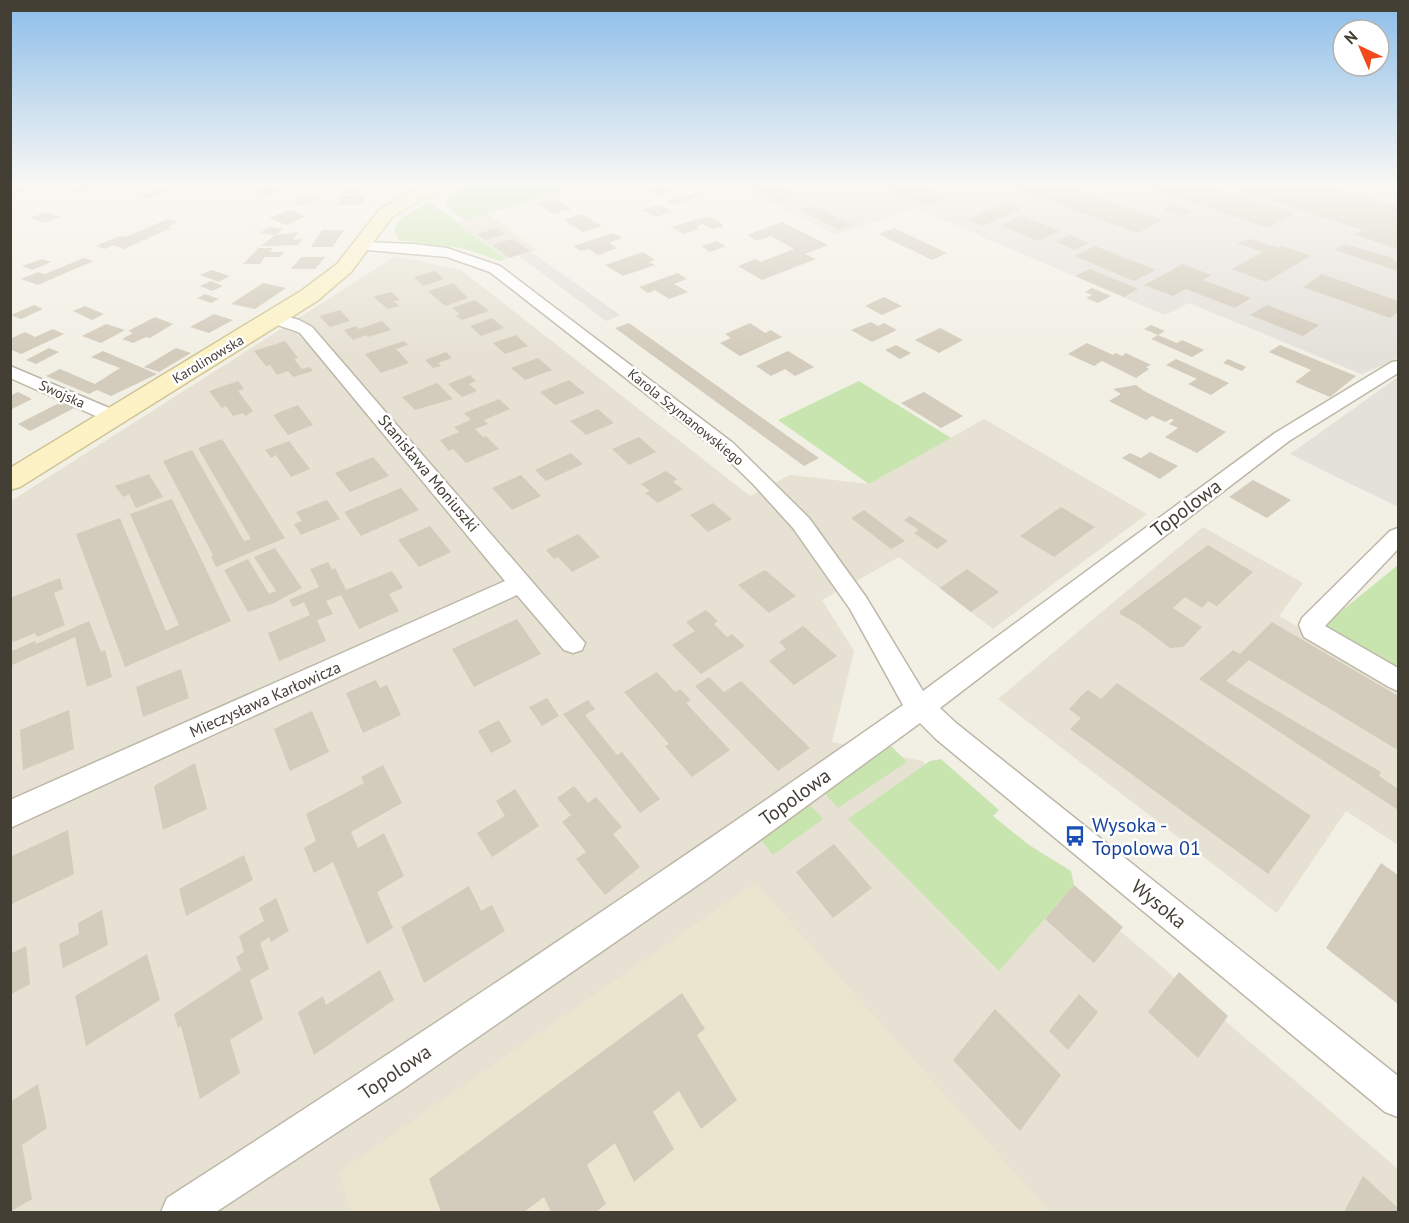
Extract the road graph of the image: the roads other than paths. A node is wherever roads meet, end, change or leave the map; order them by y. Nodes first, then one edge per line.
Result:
1 (367, 239) edge
2 (362, 246) junction
3 (275, 318) junction
4 (1398, 366) edge
5 (10, 371) edge
6 (114, 417) junction
7 (10, 481) edge
8 (1395, 545) edge
9 (520, 584) junction
10 (573, 643) dead end
11 (1398, 680) edge
12 (922, 707) junction
13 (10, 815) edge
14 (1398, 1099) edge
15 (181, 1212) edge

1 - 2 street, Karolinowska
2 - 3 street, Karolinowska
2 - 12 street, Karola Szymanowskiego
3 - 6 street, Karolinowska
3 - 9 street, Stanisława Moniuszki
4 - 12 street, Topolowa
5 - 6 street, Swojska
6 - 7 street, Karolinowska
8 - 11 street
9 - 10 street, Stanisława Moniuszki
9 - 13 street, Mieczysława Karłowicza
12 - 14 street, Wysoka
12 - 15 street, Topolowa

